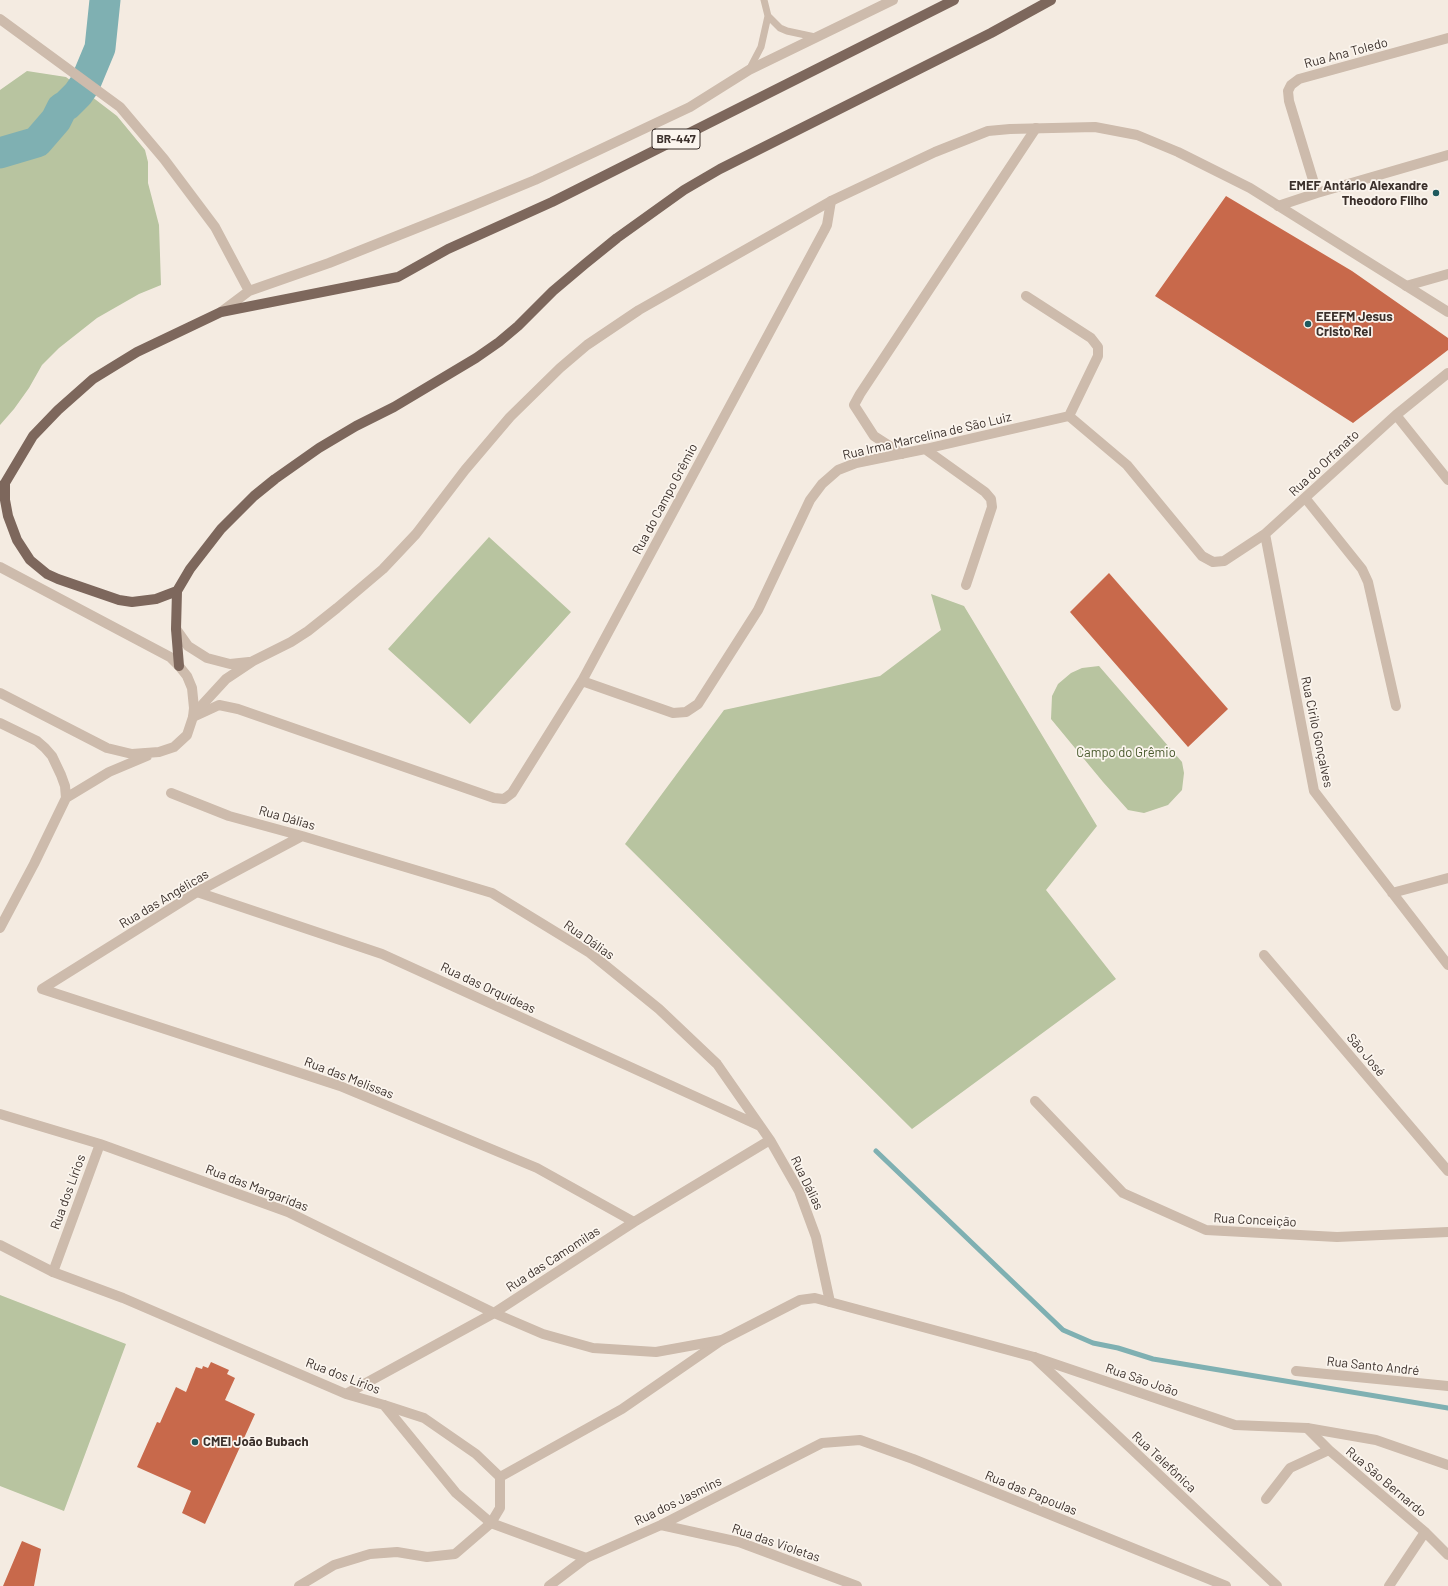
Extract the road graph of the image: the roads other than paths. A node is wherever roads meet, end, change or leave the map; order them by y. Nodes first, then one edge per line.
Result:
1 (764, 0) edge
2 (893, 0) edge
3 (954, 0) edge
4 (1051, 0) edge
5 (768, 16) junction
6 (0, 19) edge
7 (815, 37) junction
8 (1448, 38) edge
9 (749, 70) junction
10 (1036, 128) junction
11 (1448, 155) edge
12 (1317, 193) junction
13 (831, 201) junction
14 (1278, 206) junction
15 (1448, 274) edge
16 (1406, 286) junction
17 (249, 291) junction
18 (1026, 296) dead end
19 (222, 312) junction
20 (1448, 312) edge
21 (1448, 373) edge
22 (1396, 415) junction
23 (1069, 416) junction
24 (925, 449) junction
25 (902, 454) junction
26 (1448, 480) edge
27 (3, 486) edge
28 (1306, 499) junction
29 (1265, 534) junction
30 (0, 567) edge
31 (966, 585) dead end
32 (177, 591) junction
33 (176, 629) junction
34 (253, 661) junction
35 (180, 666) junction
36 (582, 681) junction
37 (0, 693) edge
38 (1396, 706) dead end
39 (193, 717) junction
40 (0, 723) edge
41 (167, 750) junction
42 (171, 793) dead end
43 (66, 798) junction
44 (302, 836) junction
45 (1448, 878) edge
46 (197, 892) junction
47 (1392, 893) junction
48 (0, 928) edge
49 (1264, 955) dead end
50 (1448, 965) edge
51 (42, 990) joint
52 (1035, 1101) dead end
53 (0, 1114) edge
54 (760, 1126) junction
55 (770, 1140) junction
56 (100, 1144) junction
57 (1448, 1171) edge
58 (634, 1222) junction
59 (1448, 1232) edge
60 (0, 1245) edge
61 (53, 1272) junction
62 (830, 1302) junction
63 (494, 1313) junction
64 (722, 1340) junction
65 (1034, 1357) junction
66 (1296, 1371) dead end
67 (1448, 1386) edge
68 (346, 1394) junction
69 (384, 1405) junction
70 (1307, 1428) junction
71 (822, 1443) joint
72 (1329, 1450) junction
73 (1448, 1465) edge
74 (500, 1477) junction
75 (1266, 1499) dead end
76 (491, 1523) junction
77 (662, 1525) junction
78 (1425, 1532) junction
79 (1448, 1555) edge
80 (586, 1558) junction
81 (299, 1586) edge
82 (549, 1586) edge
83 (856, 1586) edge
84 (1226, 1586) edge
85 (1277, 1586) edge
86 (1389, 1586) edge

1 - 5 lane
2 - 7 street
3 - 19 main road, BR-447
4 - 32 main road
5 - 7 lane
5 - 9 lane
6 - 17 street
7 - 9 street
8 - 12 street, Rua Ana Toledo
9 - 17 street
10 - 13 street
10 - 14 street
10 - 25 street
11 - 12 street
12 - 14 street
13 - 34 street
13 - 36 street, Rua do Campo Grêmio
14 - 16 street
15 - 16 street
16 - 20 street
17 - 19 street
18 - 23 street
19 - 27 main road
21 - 22 street, Rua do Orfanato
22 - 26 street
22 - 28 street, Rua do Orfanato
23 - 24 street, Rua Irma Marcelina de São Luiz
23 - 29 street, Rua do Orfanato
24 - 25 street, Rua Irma Marcelina de São Luiz
24 - 31 street
25 - 36 street, Rua Irma Marcelina de São Luiz
27 - 32 main road
28 - 29 street, Rua do Orfanato
28 - 38 street
29 - 47 street, Rua Cirilo Gonçalves
30 - 35 street
32 - 33 main road
33 - 34 street
33 - 35 main road
34 - 39 street
35 - 39 street
36 - 39 street, Rua do Campo Grêmio
37 - 41 street
39 - 41 street
40 - 43 street
41 - 43 street
42 - 44 street, Rua Dálias
43 - 48 street
44 - 46 street, Rua das Angélicas
44 - 54 street, Rua Dálias
45 - 47 street
46 - 51 street, Rua das Angélicas
46 - 54 street, Rua das Orquídeas
47 - 50 street, Rua Cirilo Gonçalves
49 - 57 street, São José
51 - 58 street, Rua das Melissas
52 - 59 street, Rua Conceição
53 - 56 street, Rua das Margaridas
54 - 55 street, Rua Dálias
55 - 58 street, Rua das Camomilas
55 - 62 street, Rua Dálias
56 - 61 street, Rua dos Lírios
56 - 63 street, Rua das Margaridas
58 - 63 street, Rua das Camomilas
60 - 61 street, Rua dos Lírios
61 - 68 street, Rua dos Lírios
62 - 64 street, Rua São João
62 - 65 street, Rua São João
63 - 64 street, Rua das Margaridas
63 - 68 street, Rua das Camomilas
64 - 74 street
65 - 70 street, Rua São João
65 - 85 street, Rua Telefônica
66 - 67 street, Rua Santo André
68 - 69 street, Rua dos Lírios
69 - 74 street
69 - 76 street, Rua dos Lírios
70 - 72 street, Rua São Bernardo
70 - 73 street, Rua São João
71 - 77 street, Rua dos Jasmins
71 - 84 street, Rua das Papoulas
72 - 75 street
72 - 78 street, Rua São Bernardo
74 - 76 street
76 - 80 street, Rua dos Lírios
76 - 81 street
77 - 80 street, Rua dos Jasmins
77 - 83 street, Rua das Violetas
78 - 79 street, Rua São Bernardo
78 - 86 street
80 - 82 street, Rua dos Jasmins

